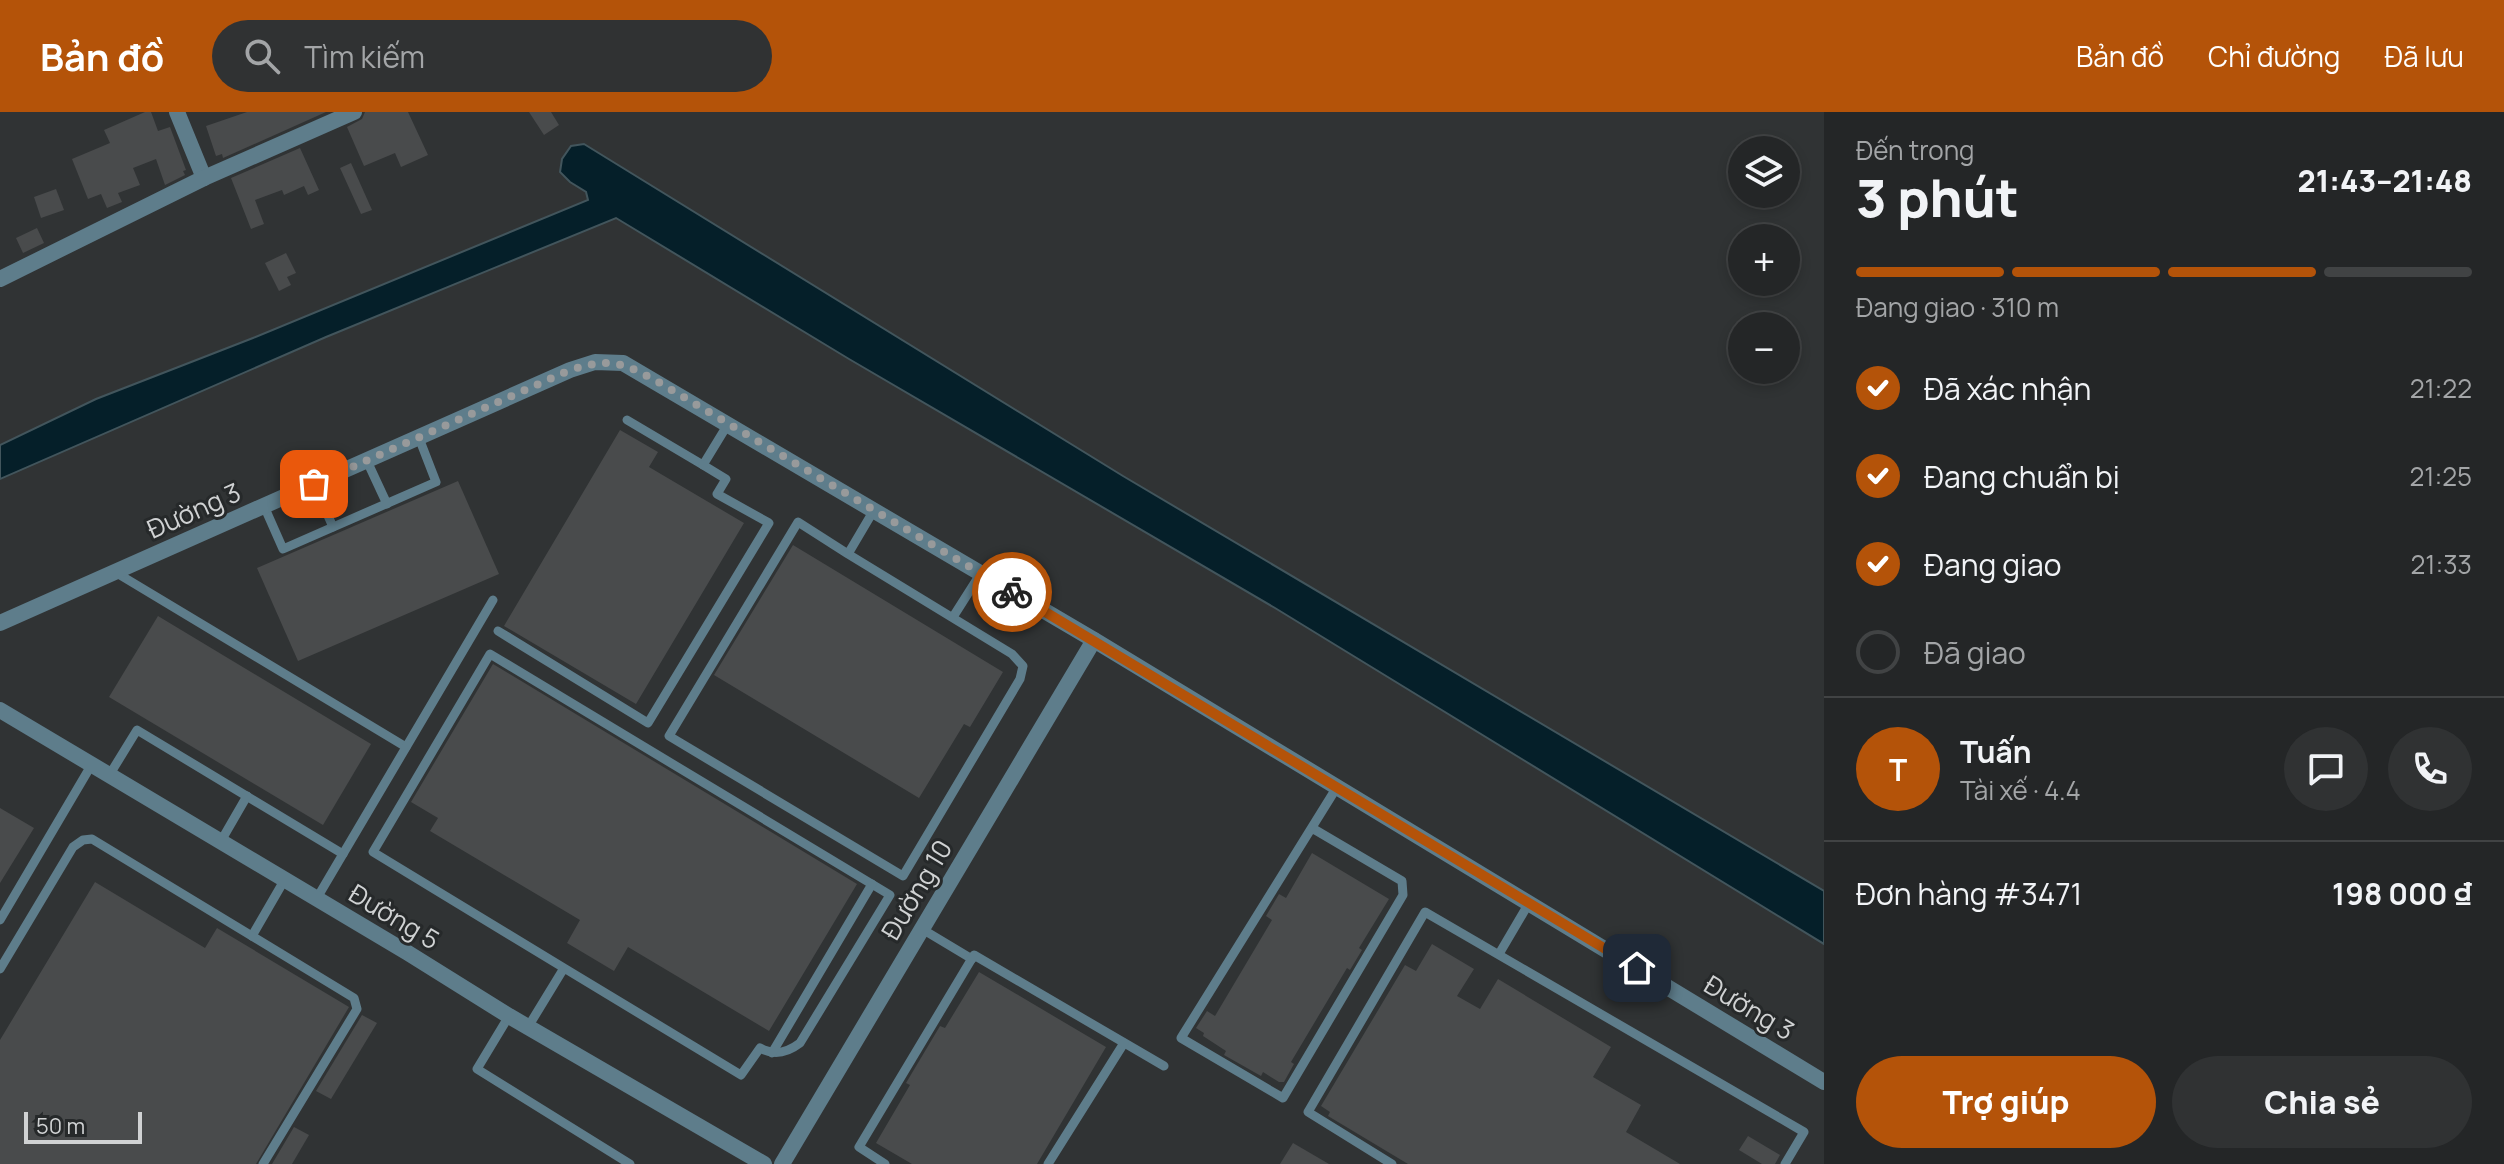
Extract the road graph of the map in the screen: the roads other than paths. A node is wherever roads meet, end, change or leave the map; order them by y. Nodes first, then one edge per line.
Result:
1 (177, 112) edge
2 (354, 112) edge
3 (204, 178) junction
4 (0, 279) edge
5 (627, 420) dead end
6 (728, 424) junction
7 (419, 438) junction
8 (367, 461) junction
9 (703, 465) junction
10 (314, 484) junction
11 (387, 504) junction
12 (264, 506) junction
13 (874, 510) junction
14 (333, 527) junction
15 (848, 554) junction
16 (115, 572) junction
17 (981, 573) junction
18 (493, 600) dead end
19 (953, 617) junction
20 (0, 623) edge
21 (498, 631) dead end
22 (1094, 640) junction
23 (0, 710) edge
24 (406, 747) junction
25 (92, 764) junction
26 (110, 774) junction
27 (1337, 787) junction
28 (247, 796) junction
29 (1312, 828) junction
30 (221, 841) junction
31 (343, 854) junction
32 (285, 879) junction
33 (872, 884) junction
34 (317, 898) junction
35 (1529, 903) junction
36 (0, 920) edge
37 (922, 929) junction
38 (252, 936) junction
39 (1499, 954) junction
40 (972, 959) junction
41 (564, 968) junction
42 (0, 969) edge
43 (821, 971) junction
44 (838, 981) junction
45 (509, 1016) junction
46 (528, 1027) junction
47 (1124, 1043) junction
48 (772, 1053) junction
49 (1164, 1066) dead end
50 (1824, 1082) edge
51 (263, 1164) edge
52 (630, 1164) edge
53 (764, 1164) edge
54 (782, 1164) edge
55 (885, 1164) edge
56 (1048, 1164) edge
57 (1392, 1164) edge
58 (1785, 1164) edge

1 - 3 street
2 - 3 street
3 - 4 street
5 - 9 lane
6 - 7 street, Đường 3
6 - 9 lane
6 - 13 street, Đường 3
7 - 8 street, Đường 3
7 - 11 lane
8 - 10 street, Đường 3
8 - 11 lane
9 - 21 lane
10 - 12 street, Đường 3
10 - 14 lane
11 - 14 lane
12 - 14 lane
12 - 16 street, Đường 3
13 - 15 lane
13 - 17 street, Đường 3
15 - 19 lane
15 - 19 lane
16 - 20 street, Đường 3
16 - 24 lane
17 - 19 lane
17 - 22 street, Đường 3
18 - 24 lane
22 - 27 street, Đường 3
22 - 37 street, Đường 10
23 - 25 street, Đường 5
24 - 31 lane
25 - 26 street, Đường 5
25 - 36 lane
26 - 28 lane
26 - 30 street, Đường 5
27 - 29 lane
27 - 35 street, Đường 3
28 - 30 lane
28 - 31 lane
29 - 29 lane
30 - 32 street, Đường 5
31 - 34 lane
32 - 34 street, Đường 5
32 - 38 lane
33 - 41 lane
33 - 43 lane
33 - 44 lane
34 - 45 street, Đường 5
35 - 39 lane
35 - 50 street, Đường 3
37 - 40 lane
37 - 54 street, Đường 10
38 - 42 lane
38 - 51 lane
39 - 57 lane
39 - 58 lane
40 - 47 lane
40 - 55 lane
41 - 46 lane
41 - 48 lane
43 - 44 lane
43 - 48 lane
44 - 48 lane
45 - 46 street, Đường 5
45 - 52 lane
46 - 53 street, Đường 5
47 - 49 lane
47 - 56 lane

